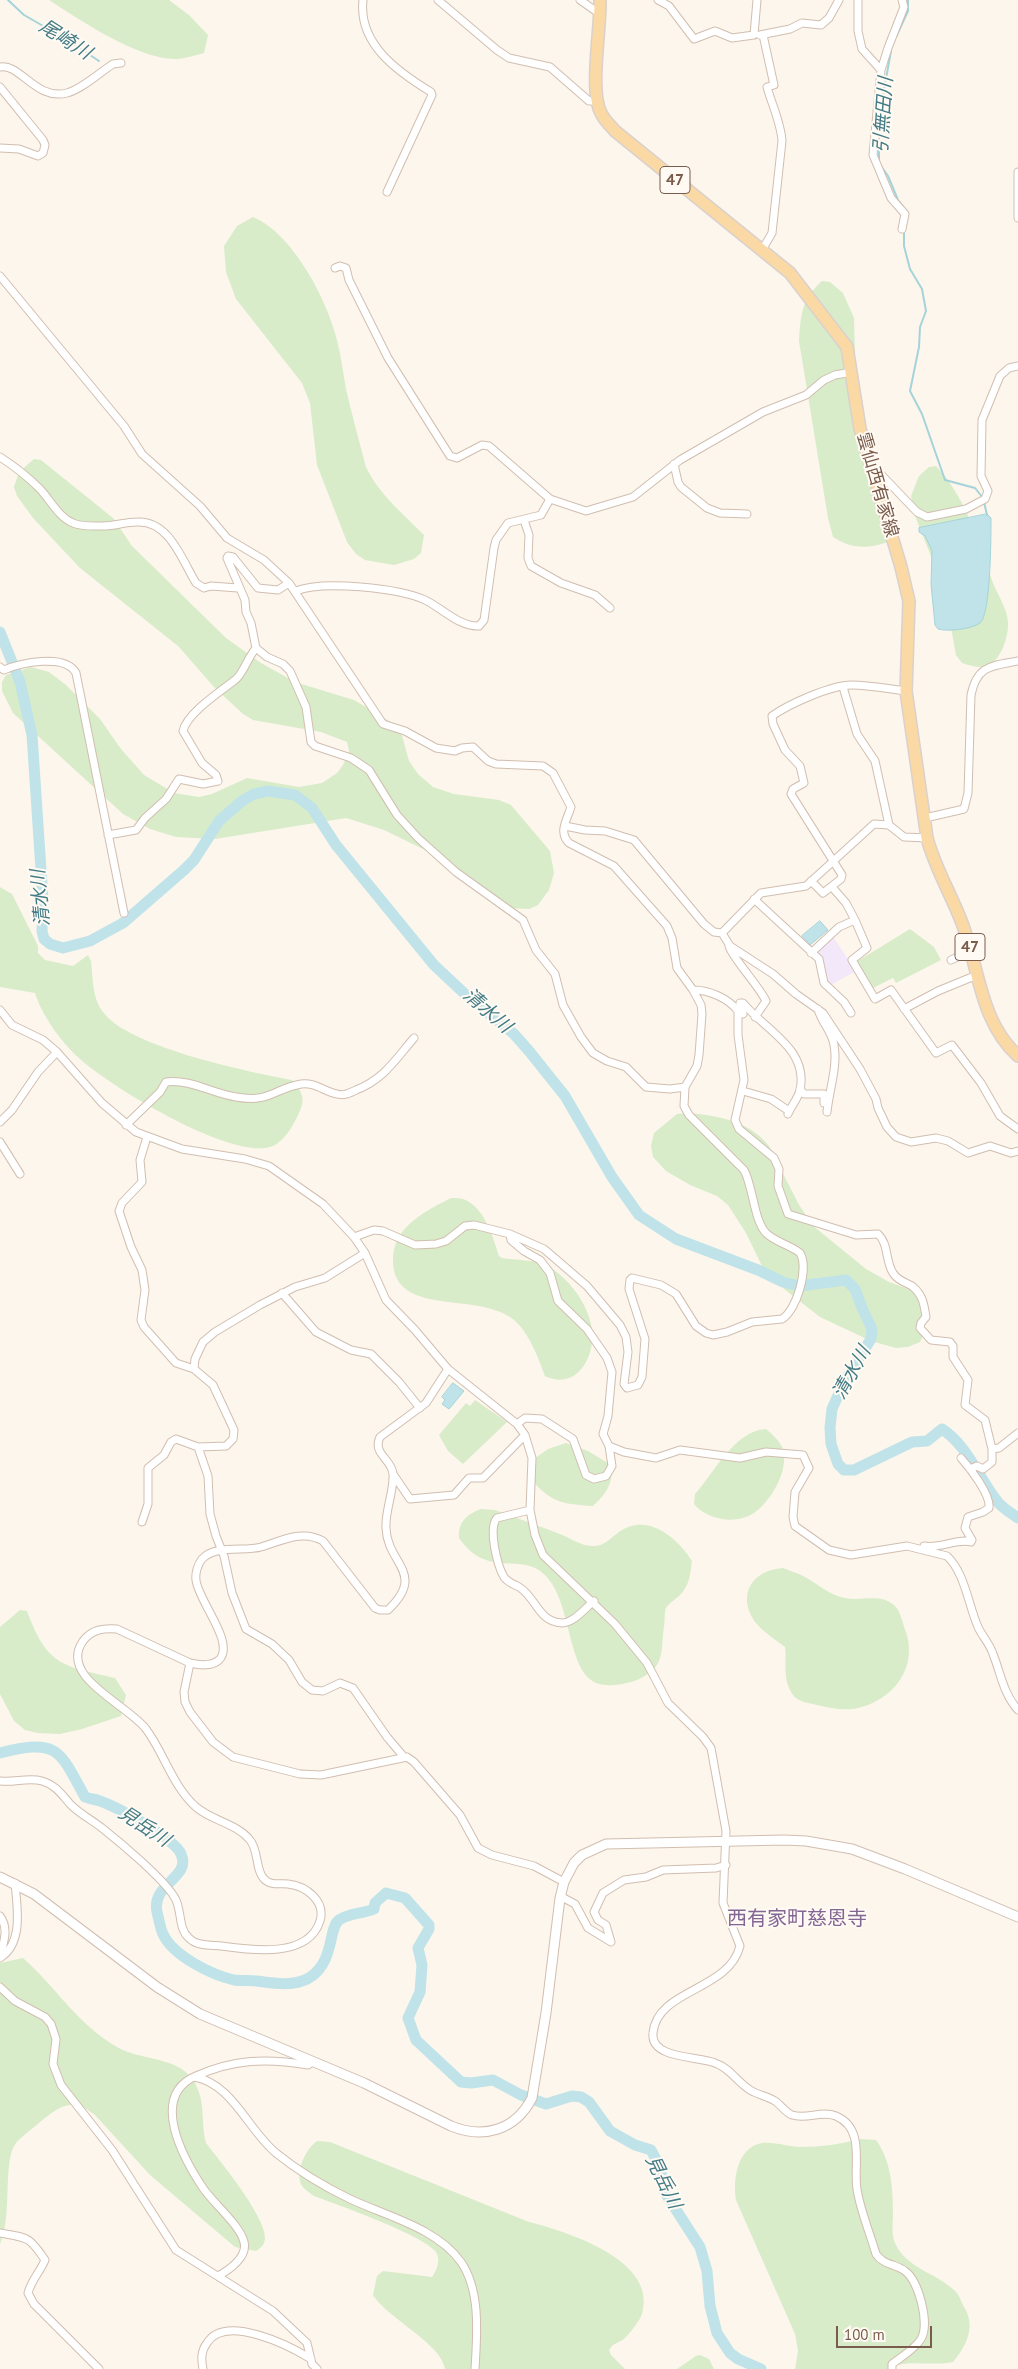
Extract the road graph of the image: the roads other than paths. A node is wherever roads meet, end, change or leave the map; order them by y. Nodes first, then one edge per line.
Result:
1 (363, 0) edge
2 (438, 0) edge
3 (580, 0) edge
4 (600, 0) edge
5 (658, 0) edge
6 (757, 0) edge
7 (839, 0) edge
8 (858, 0) edge
9 (902, 0) edge
10 (600, 14) junction
11 (754, 34) junction
12 (763, 35) junction
13 (121, 63) dead end
14 (0, 68) edge
15 (881, 70) junction
16 (0, 87) edge
17 (597, 101) junction
18 (0, 148) edge
19 (1018, 172) edge
20 (387, 192) dead end
21 (1018, 218) edge
22 (902, 229) dead end
23 (762, 250) junction
24 (335, 268) dead end
25 (0, 276) edge
26 (1018, 366) edge
27 (852, 372) junction
28 (0, 458) edge
29 (674, 464) junction
30 (870, 464) junction
31 (550, 499) junction
32 (747, 514) dead end
33 (524, 520) junction
34 (289, 583) junction
35 (238, 588) junction
36 (296, 591) junction
37 (610, 608) dead end
38 (256, 648) junction
39 (1018, 661) edge
40 (3, 668) edge
41 (843, 687) junction
42 (906, 692) junction
43 (925, 818) junction
44 (890, 825) junction
45 (565, 826) junction
46 (108, 835) junction
47 (927, 838) junction
48 (833, 861) junction
49 (811, 881) junction
50 (832, 887) junction
51 (754, 898) junction
52 (124, 913) dead end
53 (855, 920) junction
54 (722, 933) junction
55 (730, 946) junction
56 (971, 951) junction
57 (811, 953) junction
58 (951, 960) dead end
59 (978, 975) junction
60 (693, 990) junction
61 (818, 1009) junction
62 (904, 1009) junction
63 (0, 1010) edge
64 (851, 1013) dead end
65 (755, 1017) junction
66 (739, 1020) junction
67 (414, 1038) dead end
68 (57, 1052) junction
69 (1017, 1053) edge
70 (684, 1087) junction
71 (800, 1089) junction
72 (743, 1091) junction
73 (0, 1122) edge
74 (126, 1125) junction
75 (1018, 1129) edge
76 (147, 1137) junction
77 (0, 1142) edge
78 (1018, 1151) edge
79 (20, 1174) dead end
80 (510, 1234) junction
81 (354, 1237) junction
82 (365, 1253) junction
83 (282, 1293) junction
84 (194, 1368) junction
85 (448, 1369) junction
86 (420, 1408) junction
87 (517, 1424) junction
88 (1018, 1433) edge
89 (526, 1435) junction
90 (609, 1446) junction
91 (198, 1447) junction
92 (992, 1449) junction
93 (961, 1458) dead end
94 (972, 1467) junction
95 (393, 1474) junction
96 (530, 1510) junction
97 (142, 1522) dead end
98 (907, 1546) junction
99 (221, 1551) junction
100 (594, 1601) junction
101 (190, 1663) junction
102 (1018, 1710) edge
103 (404, 1757) junction
104 (0, 1781) edge
105 (727, 1840) junction
106 (726, 1865) junction
107 (0, 1877) edge
108 (13, 1882) junction
109 (564, 1882) junction
110 (560, 1896) junction
111 (0, 1916) edge
112 (1018, 1917) edge
113 (0, 1957) edge
114 (0, 1987) edge
115 (313, 2061) junction
116 (194, 2077) junction
117 (0, 2233) edge
118 (218, 2276) junction
119 (311, 2359) junction
120 (99, 2369) edge
121 (203, 2369) edge
122 (317, 2369) edge
123 (475, 2369) edge
124 (892, 2369) edge

1 - 20 street
2 - 17 street
3 - 10 street
4 - 10 main road, 雲仙西有家線 / 47
5 - 11 street
6 - 11 street
7 - 12 street
8 - 15 street
9 - 15 street
10 - 17 main road, 雲仙西有家線 / 47
11 - 12 street
12 - 23 street
13 - 14 street
15 - 22 street
16 - 18 street
17 - 23 main road, 雲仙西有家線 / 47
19 - 21 street
23 - 27 main road, 雲仙西有家線 / 47
24 - 31 street
25 - 34 street
26 - 30 street
27 - 29 street
27 - 30 main road, 雲仙西有家線 / 47
28 - 35 street
29 - 31 street
29 - 32 street
30 - 42 main road, 雲仙西有家線 / 47
31 - 33 street
33 - 36 street
33 - 37 street
34 - 35 street
34 - 36 street
35 - 38 street
36 - 45 street
38 - 46 street
38 - 70 street
39 - 43 street
40 - 46 street
41 - 42 street
41 - 44 street
41 - 48 street
42 - 43 main road, 雲仙西有家線 / 47
43 - 47 main road, 雲仙西有家線 / 47
44 - 47 street
44 - 48 street
45 - 54 street
45 - 60 street
46 - 52 street
47 - 56 main road, 雲仙西有家線 / 47
48 - 49 street
48 - 50 street
49 - 50 street
49 - 51 street
50 - 53 street
51 - 54 street
51 - 57 street
53 - 57 street
53 - 62 street
54 - 55 street
55 - 61 street
55 - 65 street
56 - 58 street
56 - 59 main road, 雲仙西有家線 / 47
57 - 64 street
59 - 62 street
59 - 69 main road, 雲仙西有家線 / 47
60 - 66 street
60 - 70 street
61 - 71 street
61 - 78 street
62 - 75 street
63 - 68 street
65 - 66 street
65 - 71 street
66 - 72 street
67 - 74 street
68 - 73 street
68 - 74 street
70 - 80 street
71 - 72 street
72 - 92 street
74 - 76 street
76 - 81 street
76 - 84 street
77 - 79 street
80 - 81 street
80 - 90 street
81 - 82 street
82 - 83 street
82 - 85 street
83 - 84 street
83 - 86 street
84 - 91 street
85 - 86 street
85 - 87 street
86 - 95 street
87 - 89 street
87 - 90 street
88 - 92 street
89 - 95 street
89 - 96 street
90 - 98 street
91 - 97 street
91 - 99 street
92 - 94 street
93 - 94 street
94 - 98 street
95 - 99 street
96 - 100 street
96 - 100 street
98 - 102 street
99 - 101 street
99 - 103 street
100 - 105 street
101 - 103 street
101 - 104 street
103 - 109 street
105 - 106 street
105 - 109 street
105 - 112 street
106 - 110 street
106 - 124 street
107 - 108 street
108 - 113 street
108 - 115 street
109 - 110 street
110 - 115 street
111 - 113 street
114 - 118 street
115 - 116 street
116 - 118 street
116 - 123 street
117 - 120 street
118 - 119 street
119 - 121 street
119 - 122 street

